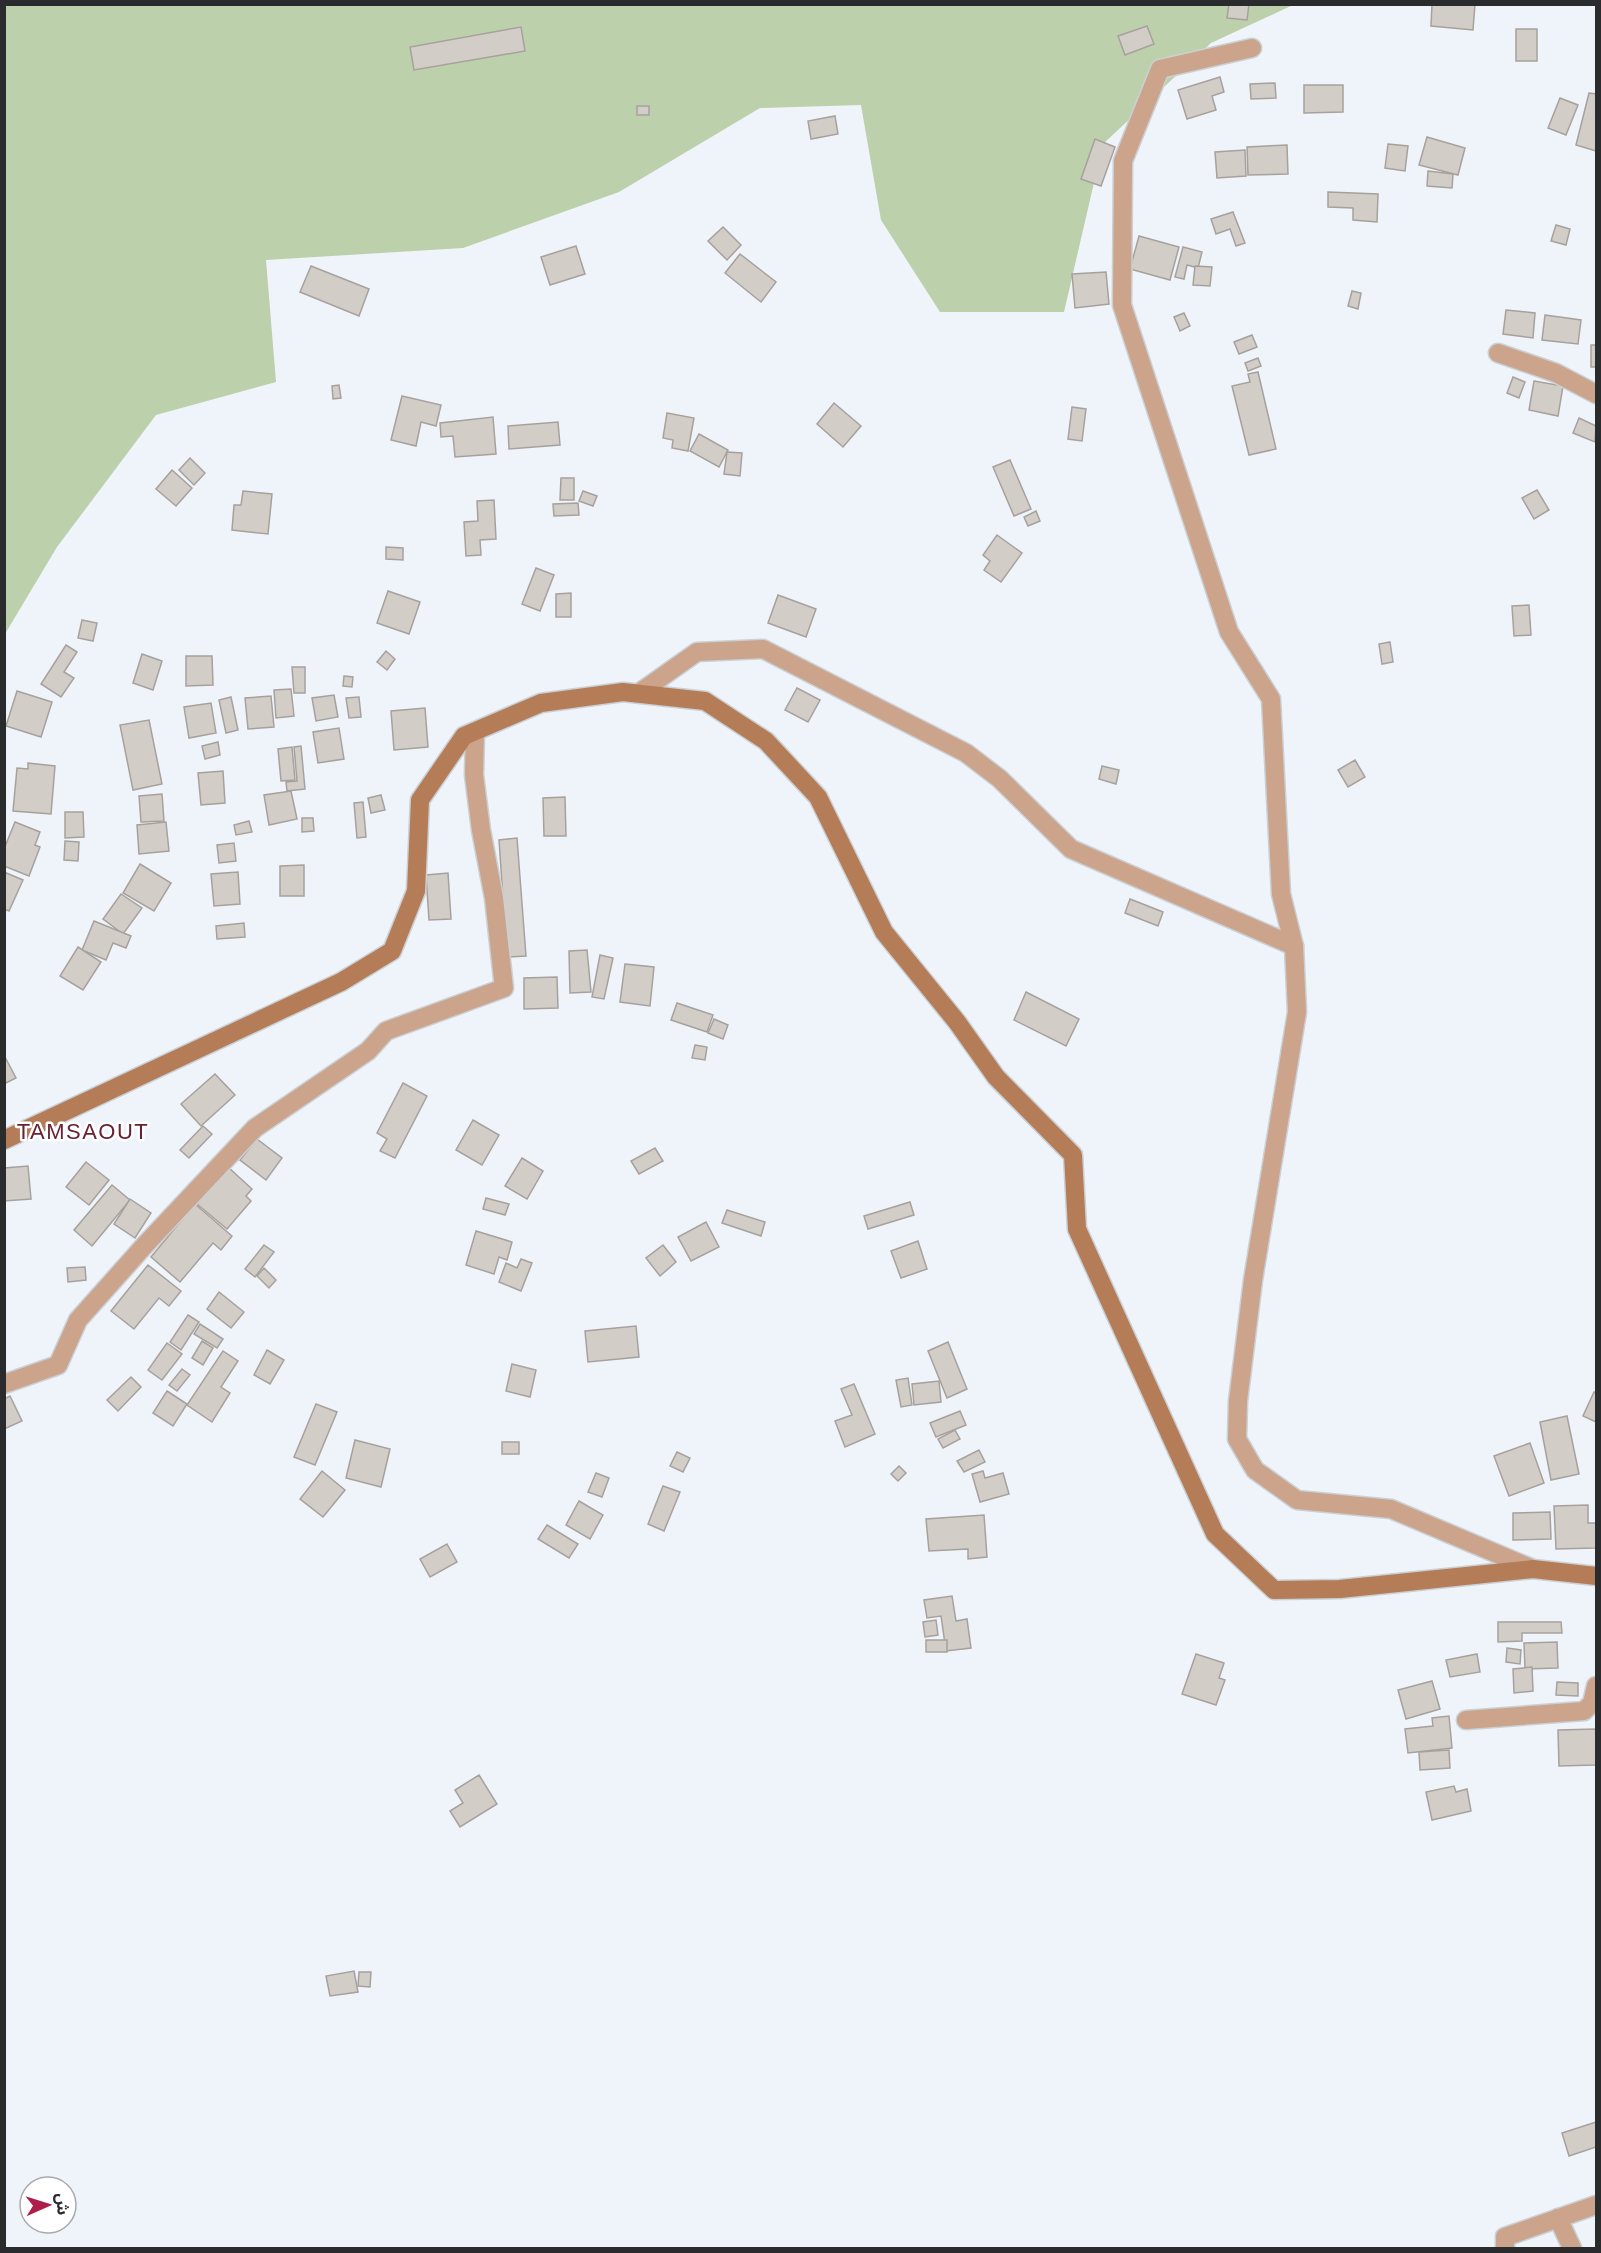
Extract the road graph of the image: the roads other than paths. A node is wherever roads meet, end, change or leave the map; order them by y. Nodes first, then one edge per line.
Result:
1 (1252, 48) dead end
2 (1498, 353) dead end
3 (1596, 394) edge
4 (639, 693) junction
5 (475, 732) junction
6 (1294, 946) junction
7 (4, 1140) edge
8 (4, 1384) edge
9 (1533, 1569) junction
10 (1596, 1576) edge
11 (1596, 1686) edge
12 (1466, 1720) dead end
13 (1596, 2205) edge
14 (1558, 2218) junction
15 (1505, 2248) edge
16 (1572, 2248) edge

1 - 6 street
2 - 3 street
4 - 5 main road
4 - 6 street
4 - 9 main road
5 - 7 main road
5 - 8 street
6 - 9 street
9 - 10 main road
11 - 12 street
13 - 14 street
14 - 15 street
14 - 16 street

